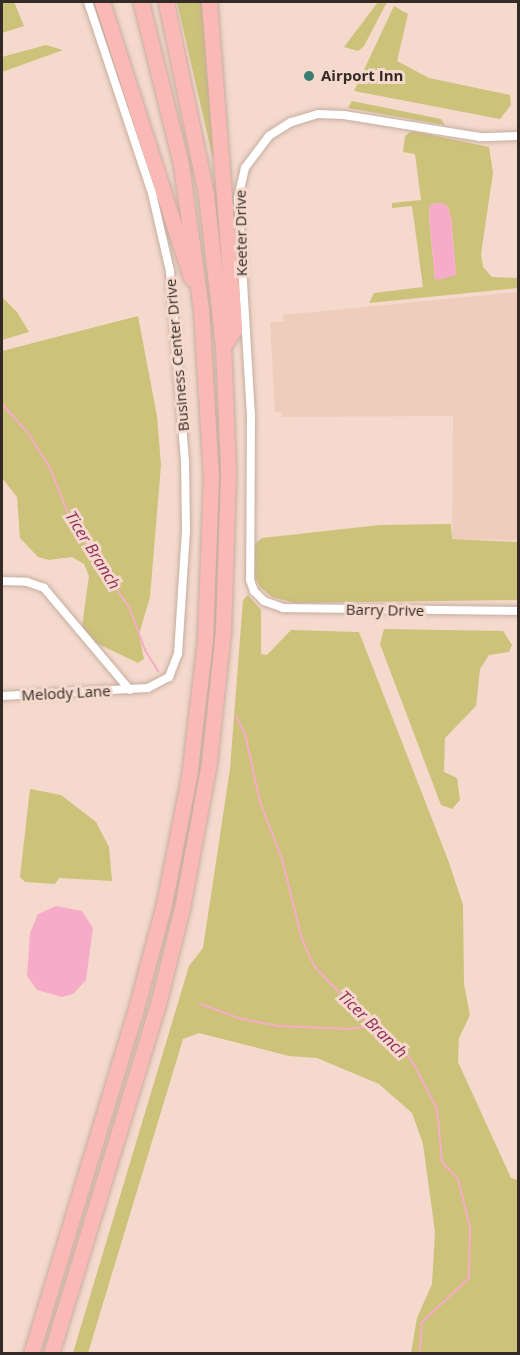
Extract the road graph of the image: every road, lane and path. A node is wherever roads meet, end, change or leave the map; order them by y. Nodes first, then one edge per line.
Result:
1 (88, 2) edge
2 (102, 2) edge
3 (141, 2) edge
4 (166, 2) edge
5 (209, 2) edge
6 (519, 136) edge
7 (201, 309) junction
8 (223, 346) junction
9 (2, 581) edge
10 (256, 594) joint
11 (519, 611) edge
12 (130, 690) junction
13 (2, 696) edge
14 (31, 1353) edge
15 (51, 1353) edge

1 - 12 street, Business Center Drive
2 - 7 highway
3 - 7 highway
4 - 8 highway
5 - 8 highway
6 - 10 street, Keeter Drive
7 - 14 highway
8 - 15 highway
9 - 12 street
10 - 11 street, Barry Drive
12 - 13 street, Melody Lane

